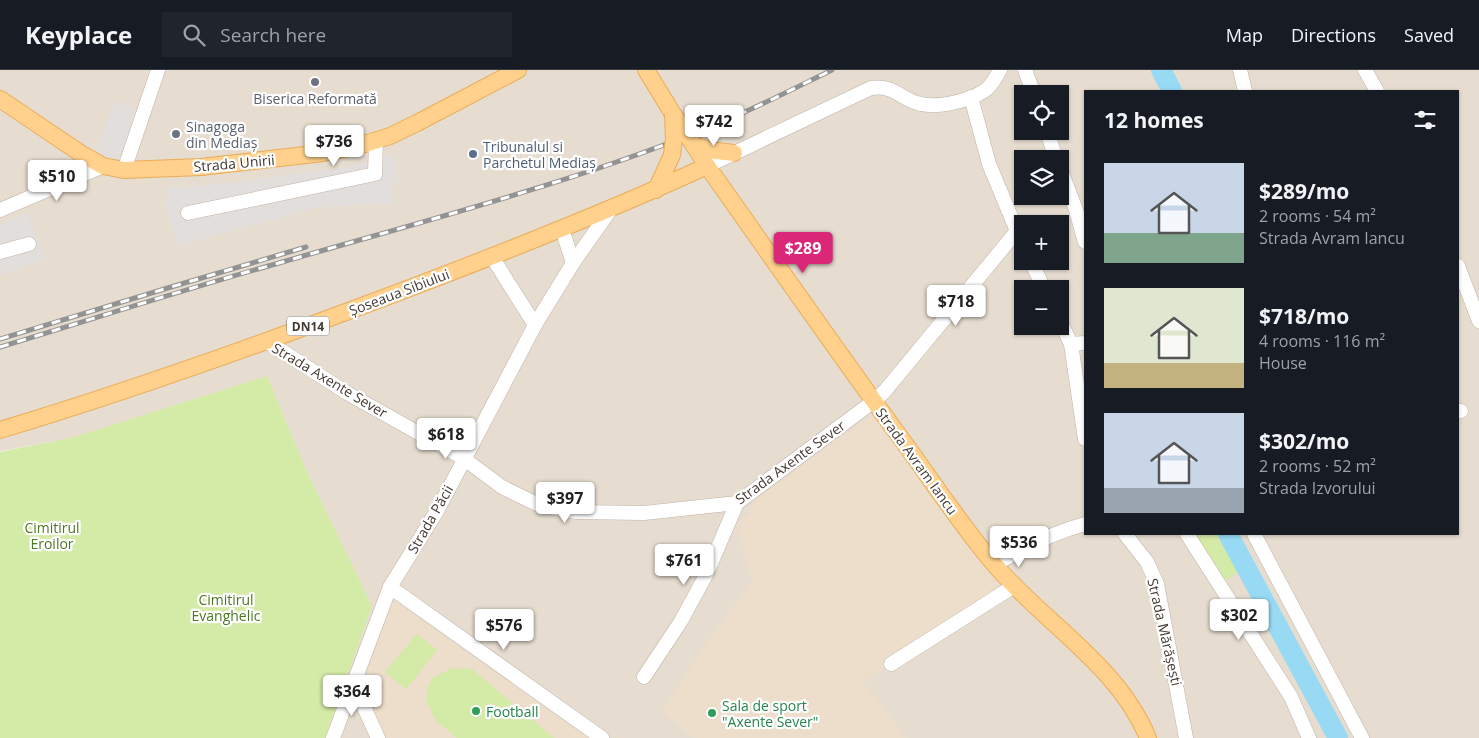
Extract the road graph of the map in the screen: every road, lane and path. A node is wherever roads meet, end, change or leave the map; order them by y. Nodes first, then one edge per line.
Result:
1 (158, 70) edge
2 (518, 70) edge
3 (646, 70) edge
4 (1000, 70) edge
5 (1025, 70) edge
6 (1240, 70) edge
7 (1365, 70) edge
8 (1031, 85) edge
9 (1245, 90) edge
10 (1376, 90) edge
11 (971, 97) junction
12 (0, 98) edge
13 (673, 114) junction
14 (376, 140) junction
15 (694, 144) junction
16 (734, 153) junction
17 (102, 166) junction
18 (707, 166) junction
19 (124, 170) junction
20 (656, 190) junction
21 (1069, 192) edge
22 (611, 209) junction
23 (0, 210) edge
24 (188, 213) dead end
25 (1014, 223) edge
26 (562, 229) junction
27 (1084, 238) edge
28 (29, 244) dead end
29 (1014, 244) edge
30 (0, 252) edge
31 (492, 257) junction
32 (573, 263) junction
33 (1459, 269) edge
34 (1479, 321) edge
35 (534, 325) junction
36 (1067, 335) edge
37 (268, 342) junction
38 (1084, 343) edge
39 (1071, 344) junction
40 (874, 401) junction
41 (0, 430) edge
42 (1084, 433) edge
43 (463, 458) junction
44 (737, 503) junction
45 (1084, 524) edge
46 (1126, 535) edge
47 (1188, 535) edge
48 (1255, 535) edge
49 (994, 565) junction
50 (1014, 586) junction
51 (390, 587) junction
52 (891, 664) dead end
53 (644, 677) dead end
54 (353, 683) junction
55 (333, 738) edge
56 (378, 738) edge
57 (602, 738) edge
58 (1148, 738) edge
59 (1186, 738) edge
60 (1309, 738) edge
61 (1362, 738) edge

1 - 19 street
2 - 14 main road, Strada Unirii
3 - 13 main road, Strada Avram Iancu
4 - 11 street
5 - 8 street
6 - 9 street
7 - 10 street
11 - 16 street
11 - 25 street
12 - 17 main road
13 - 15 main road, Strada Avram Iancu, bridge
13 - 20 main road, bridge
14 - 19 main road, Strada Unirii
14 - 24 street
15 - 16 main road
15 - 18 main road, Strada Avram Iancu
16 - 18 street
17 - 19 main road, Strada Unirii
17 - 23 street
18 - 20 main road, Șoseaua Sibiului / DN14
18 - 40 main road, Strada Avram Iancu
20 - 22 main road, Șoseaua Sibiului / DN14
21 - 27 street
22 - 26 main road, Șoseaua Sibiului / DN14
22 - 32 street, Strada Păcii
26 - 31 main road, Șoseaua Sibiului / DN14
26 - 32 street
28 - 30 street
29 - 40 street, Strada Axente Sever
31 - 35 street
31 - 37 main road, Șoseaua Sibiului / DN14
32 - 35 street, Strada Păcii
33 - 34 street
35 - 43 street, Strada Păcii
36 - 39 street
37 - 41 main road, Șoseaua Sibiului / DN14
37 - 43 street, Strada Axente Sever
38 - 39 street
39 - 42 street
40 - 44 street, Strada Axente Sever
40 - 49 main road, Strada Avram Iancu
43 - 44 street, Strada Axente Sever
43 - 51 street, Strada Păcii
44 - 53 street
45 - 49 street
46 - 59 street, Strada Mărășești
47 - 60 street
48 - 61 street
49 - 50 main road, Strada Avram Iancu
50 - 52 street
50 - 58 main road, Strada Avram Iancu
51 - 54 street, Strada Păcii
51 - 57 street
54 - 55 street, Strada Păcii
54 - 56 street

